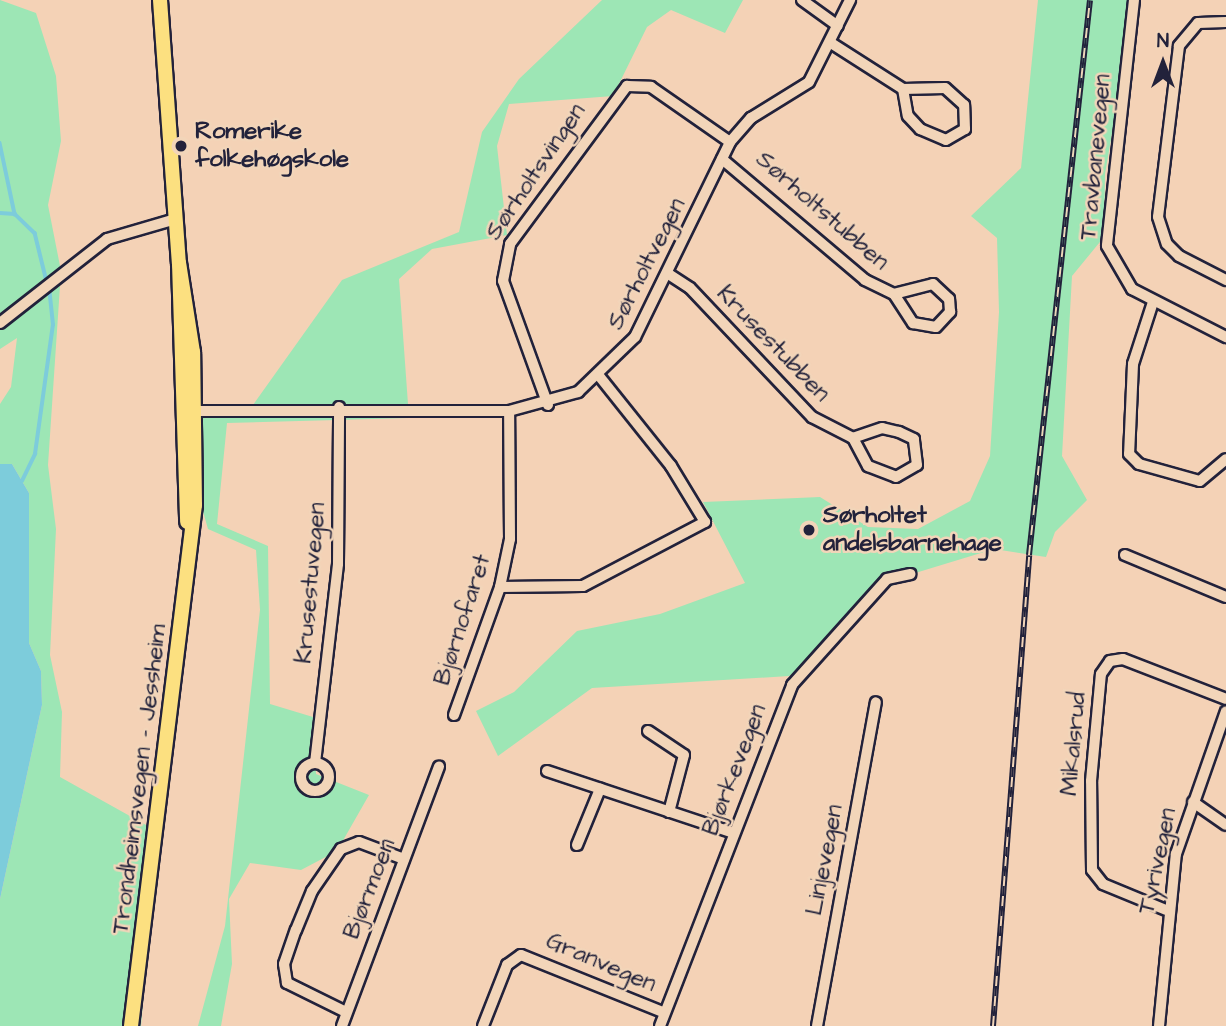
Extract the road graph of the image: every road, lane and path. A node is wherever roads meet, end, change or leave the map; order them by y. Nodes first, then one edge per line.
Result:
1 (160, 0) edge
2 (802, 0) edge
3 (850, 0) edge
4 (1134, 0) edge
5 (1226, 22) edge
6 (838, 26) junction
7 (831, 43) junction
8 (903, 89) junction
9 (730, 142) junction
10 (722, 159) junction
11 (176, 219) junction
12 (667, 273) junction
13 (1226, 280) edge
14 (894, 294) junction
15 (1153, 302) junction
16 (0, 323) edge
17 (1226, 337) edge
18 (600, 377) junction
19 (548, 405) junction
20 (339, 407) junction
21 (190, 411) junction
22 (509, 411) junction
23 (853, 438) junction
24 (1226, 459) edge
25 (1125, 555) dead end
26 (910, 574) dead end
27 (500, 587) junction
28 (1226, 597) edge
29 (1226, 699) edge
30 (876, 702) dead end
31 (1226, 710) edge
32 (454, 715) dead end
33 (648, 731) dead end
34 (315, 763) dead end
35 (439, 767) dead end
36 (547, 771) dead end
37 (600, 789) junction
38 (1193, 802) junction
39 (669, 812) junction
40 (1226, 825) edge
41 (733, 834) junction
42 (577, 845) dead end
43 (404, 859) junction
44 (1166, 910) junction
45 (346, 1012) junction
46 (663, 1012) junction
47 (131, 1026) edge
48 (342, 1026) edge
49 (483, 1026) edge
50 (660, 1026) edge
51 (817, 1026) edge
52 (1159, 1026) edge

1 - 11 main road, Trondheimsvegen - Jessheim
2 - 6 street
3 - 6 street, Sørholtvegen
4 - 15 street, Travbanevegen
5 - 13 street
6 - 7 street, Sørholtvegen
7 - 8 street
7 - 9 street, Sørholtvegen
8 - 8 street
9 - 10 street, Sørholtvegen
9 - 19 street, Sørholtsvingen
10 - 12 street, Sørholtvegen
10 - 14 street, Sørholtstubben
11 - 16 street
11 - 21 main road, Trondheimsvegen - Jessheim
12 - 18 street, Sørholtvegen
12 - 23 street, Krusestubben
14 - 14 street, Sørholtstubben
15 - 17 street, Travbanevegen
15 - 24 street
18 - 19 street, Sørholtvegen
18 - 27 street
19 - 22 street, Sørholtvegen
20 - 21 street, Sørholtvegen
20 - 22 street, Sørholtvegen
20 - 34 street, Krusestuvegen
21 - 47 main road, Trondheimsvegen - Jessheim
22 - 27 street, Bjørnofaret
23 - 23 street
25 - 28 street
26 - 41 street, Bjørkevegen
27 - 32 street, Bjørnofaret
29 - 44 street, Mikalsrud
30 - 51 street, Linjevegen
31 - 38 street, Tyrivegen
33 - 39 street
35 - 43 street, Bjørmoen
36 - 37 street
37 - 39 street
37 - 42 street
38 - 40 street
38 - 44 street, Tyrivegen
39 - 41 street
41 - 46 street, Bjørkevegen
43 - 45 street, Bjørmoen
43 - 45 street
44 - 52 street, Tyrivegen
45 - 48 street, Bjørmoen
46 - 49 street, Granvegen
46 - 50 street, Bjørkevegen

